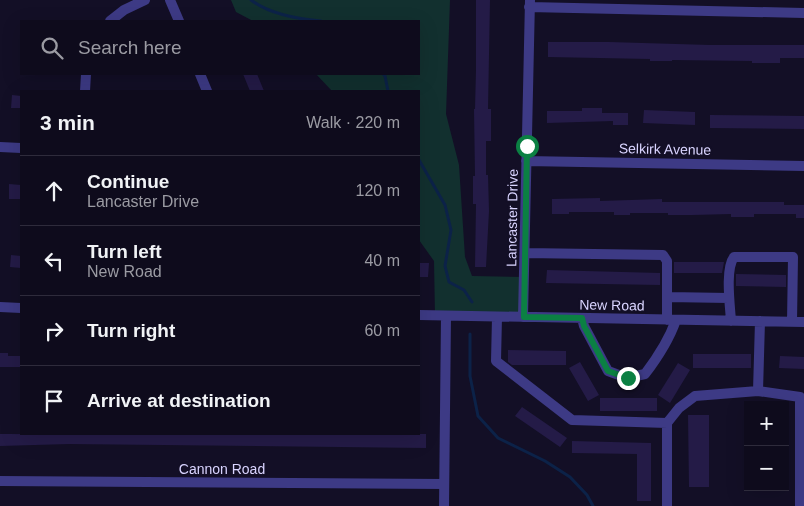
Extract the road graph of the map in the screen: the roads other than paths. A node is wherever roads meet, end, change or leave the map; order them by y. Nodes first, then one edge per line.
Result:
1 (145, 0) edge
2 (170, 0) edge
3 (530, 4) edge
4 (804, 13) edge
5 (111, 20) edge
6 (179, 20) edge
7 (86, 75) edge
8 (200, 75) edge
9 (85, 90) edge
10 (207, 90) edge
11 (0, 148) edge
12 (20, 148) edge
13 (526, 161) junction
14 (804, 166) edge
15 (525, 253) junction
16 (799, 257) edge
17 (668, 297) junction
18 (729, 298) junction
19 (0, 308) edge
20 (20, 308) edge
21 (420, 316) edge
22 (446, 316) junction
23 (497, 317) junction
24 (524, 317) junction
25 (582, 318) junction
26 (671, 320) junction
27 (731, 321) junction
28 (760, 321) junction
29 (792, 322) junction
30 (804, 322) edge
31 (758, 391) junction
32 (667, 423) junction
33 (0, 481) edge
34 (444, 484) junction
35 (444, 506) edge
36 (667, 506) edge
37 (800, 506) edge

1 - 5 street
2 - 6 street
3 - 4 street
3 - 13 street, Lancaster Drive
7 - 9 street
8 - 10 street
11 - 12 street
13 - 14 street, Selkirk Avenue
13 - 15 street, Lancaster Drive
15 - 17 street
15 - 24 street, Lancaster Drive
16 - 18 street
16 - 29 street
17 - 18 street
17 - 26 street
18 - 27 street
19 - 20 street
21 - 22 street, New Road
22 - 23 street, New Road
22 - 34 street
23 - 24 street, New Road
23 - 32 street
24 - 25 street, New Road
25 - 26 street, New Road
25 - 26 street
26 - 27 street, New Road
27 - 28 street, New Road
28 - 29 street, New Road
28 - 31 street
29 - 30 street, New Road
31 - 32 street
31 - 37 street
32 - 36 street
33 - 34 street, Cannon Road
34 - 35 street

